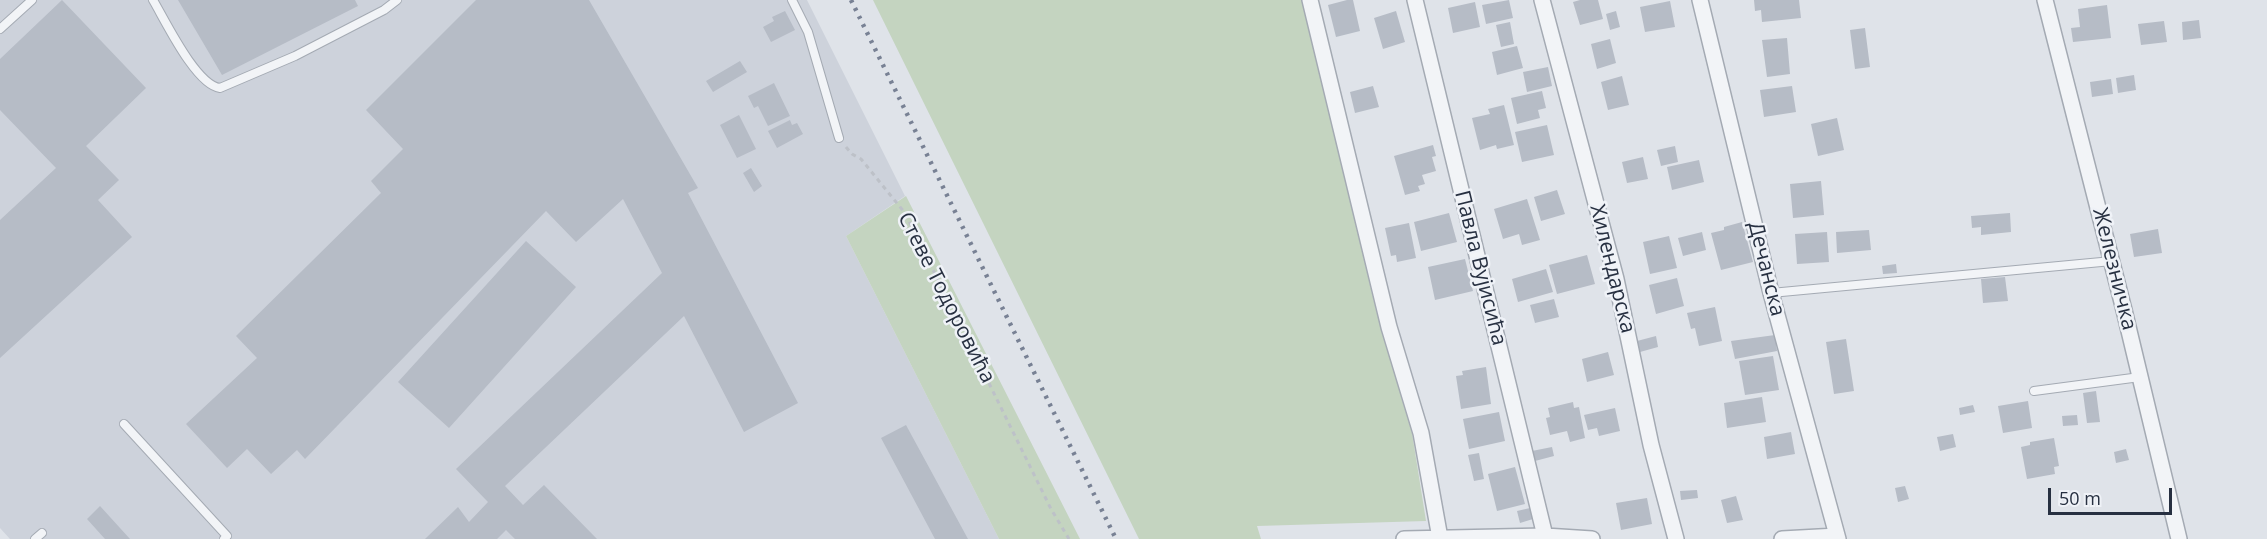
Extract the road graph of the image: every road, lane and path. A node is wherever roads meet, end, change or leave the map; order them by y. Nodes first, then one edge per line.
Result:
1 (32, 0) edge
2 (153, 0) edge
3 (397, 0) edge
4 (792, 0) edge
5 (1310, 0) edge
6 (1415, 0) edge
7 (1542, 0) edge
8 (1700, 0) edge
9 (2045, 0) edge
10 (0, 29) edge
11 (838, 138) joint
12 (2112, 261) junction
13 (1771, 293) junction
14 (2140, 377) junction
15 (2034, 391) dead end
16 (124, 424) dead end
17 (1545, 536) junction
18 (1440, 538) edge
19 (1837, 538) edge
20 (224, 539) edge
21 (1069, 539) edge
22 (1404, 539) edge
23 (1592, 539) edge
24 (1676, 539) edge
25 (1782, 539) edge
26 (2179, 539) edge

1 - 10 lane
2 - 3 lane
4 - 11 lane
5 - 18 street
6 - 17 street, Павла Вујисића
7 - 24 street, Хилендарска
8 - 13 street, Дечанска
9 - 12 street, Железничка
11 - 21 path, Стеве Тодоровића
12 - 13 lane
12 - 14 street, Железничка
13 - 19 street, Дечанска
14 - 15 lane
14 - 26 street, Железничка
16 - 20 lane
17 - 18 street
17 - 23 street
18 - 22 street
19 - 25 street

